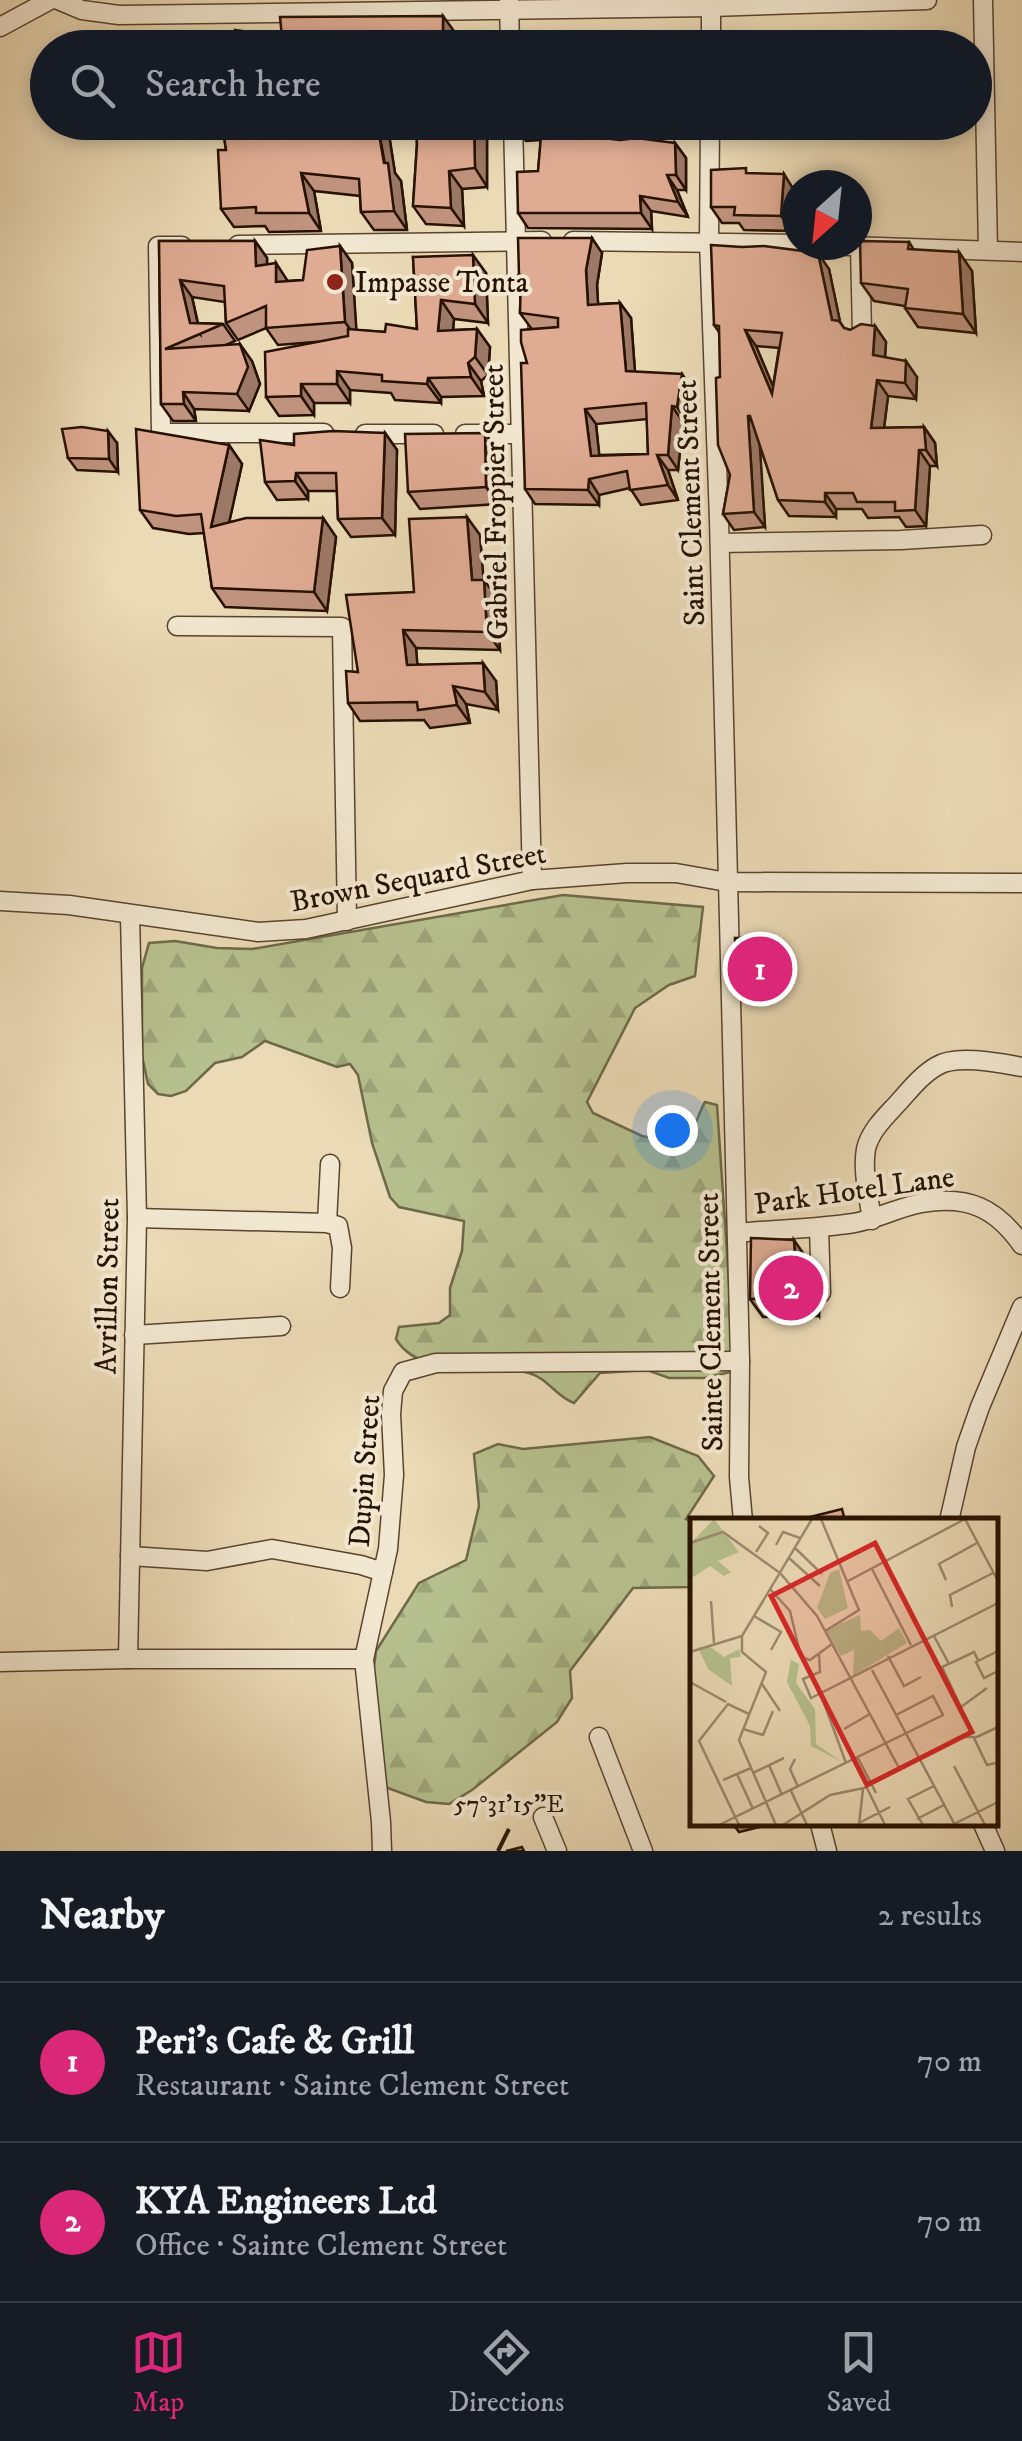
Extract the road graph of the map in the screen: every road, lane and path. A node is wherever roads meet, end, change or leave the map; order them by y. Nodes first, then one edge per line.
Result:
1 (50, 0) edge
2 (58, 0) edge
3 (927, 0) edge
4 (983, 0) edge
5 (870, 1) edge
6 (709, 4) edge
7 (509, 5) edge
8 (269, 6) edge
9 (0, 27) edge
10 (510, 30) edge
11 (710, 30) edge
12 (984, 30) edge
13 (514, 140) edge
14 (710, 140) edge
15 (986, 140) edge
16 (517, 241) junction
17 (709, 241) junction
18 (782, 243) edge
19 (198, 246) edge
20 (218, 246) edge
21 (872, 246) edge
22 (988, 250) junction
23 (1022, 252) edge
24 (860, 260) edge
25 (862, 334) edge
26 (520, 434) junction
27 (982, 534) dead end
28 (720, 544) junction
29 (178, 626) dead end
30 (532, 880) junction
31 (727, 882) junction
32 (1022, 882) edge
33 (0, 900) edge
34 (130, 915) junction
35 (347, 921) junction
36 (1022, 1067) edge
37 (330, 1164) dead end
38 (137, 1218) junction
39 (872, 1220) junction
40 (327, 1223) junction
41 (819, 1228) junction
42 (737, 1234) junction
43 (1022, 1245) edge
44 (340, 1288) dead end
45 (821, 1292) dead end
46 (1022, 1308) edge
47 (282, 1326) dead end
48 (134, 1335) junction
49 (740, 1362) junction
50 (744, 1518) edge
51 (949, 1518) edge
52 (130, 1556) junction
53 (383, 1572) junction
54 (128, 1659) junction
55 (364, 1659) junction
56 (0, 1662) edge
57 (600, 1737) dead end
58 (543, 1817) dead end
59 (821, 1826) edge
60 (984, 1826) edge
61 (382, 1851) edge
62 (558, 1851) edge
63 (644, 1851) edge
64 (827, 1851) edge
65 (995, 1851) edge

1 - 9 street
2 - 8 street
3 - 5 street
4 - 12 street
5 - 6 street
6 - 7 street
6 - 11 street
7 - 8 street
7 - 10 street
13 - 16 street, Gabriel Froppier Street
14 - 17 street, Saint Clement Street
15 - 22 street
16 - 17 street
16 - 20 street
16 - 26 street, Gabriel Froppier Street
17 - 18 street
17 - 28 street, Saint Clement Street
19 - 26 street
21 - 22 street
22 - 23 street
24 - 25 street
26 - 30 street, Gabriel Froppier Street
27 - 28 street
28 - 31 street, Saint Clement Street
29 - 35 street
30 - 31 street, Brown Sequard Street
30 - 35 street, Brown Sequard Street
31 - 32 street, Brown Sequard Street
31 - 42 street, Sainte Clement Street
33 - 34 street, Brown Sequard Street
34 - 35 street, Brown Sequard Street
34 - 38 street, Avrillon Street
36 - 39 street
37 - 40 street
38 - 40 street
38 - 48 street, Avrillon Street
39 - 41 street, Park Hotel Lane
39 - 43 street, Park Hotel Lane
40 - 44 street
41 - 42 street, Park Hotel Lane
41 - 45 street
42 - 49 street, Sainte Clement Street
46 - 51 street
47 - 48 street
48 - 52 street, Avrillon Street
49 - 50 street, Sainte Clement Street
49 - 53 street, Dupin Street
52 - 53 street
52 - 54 street, Avrillon Street
53 - 55 street, Dupin Street
54 - 55 street
54 - 56 street
55 - 61 street, Dupin Street
57 - 63 street
58 - 62 street
59 - 64 street
60 - 65 street

